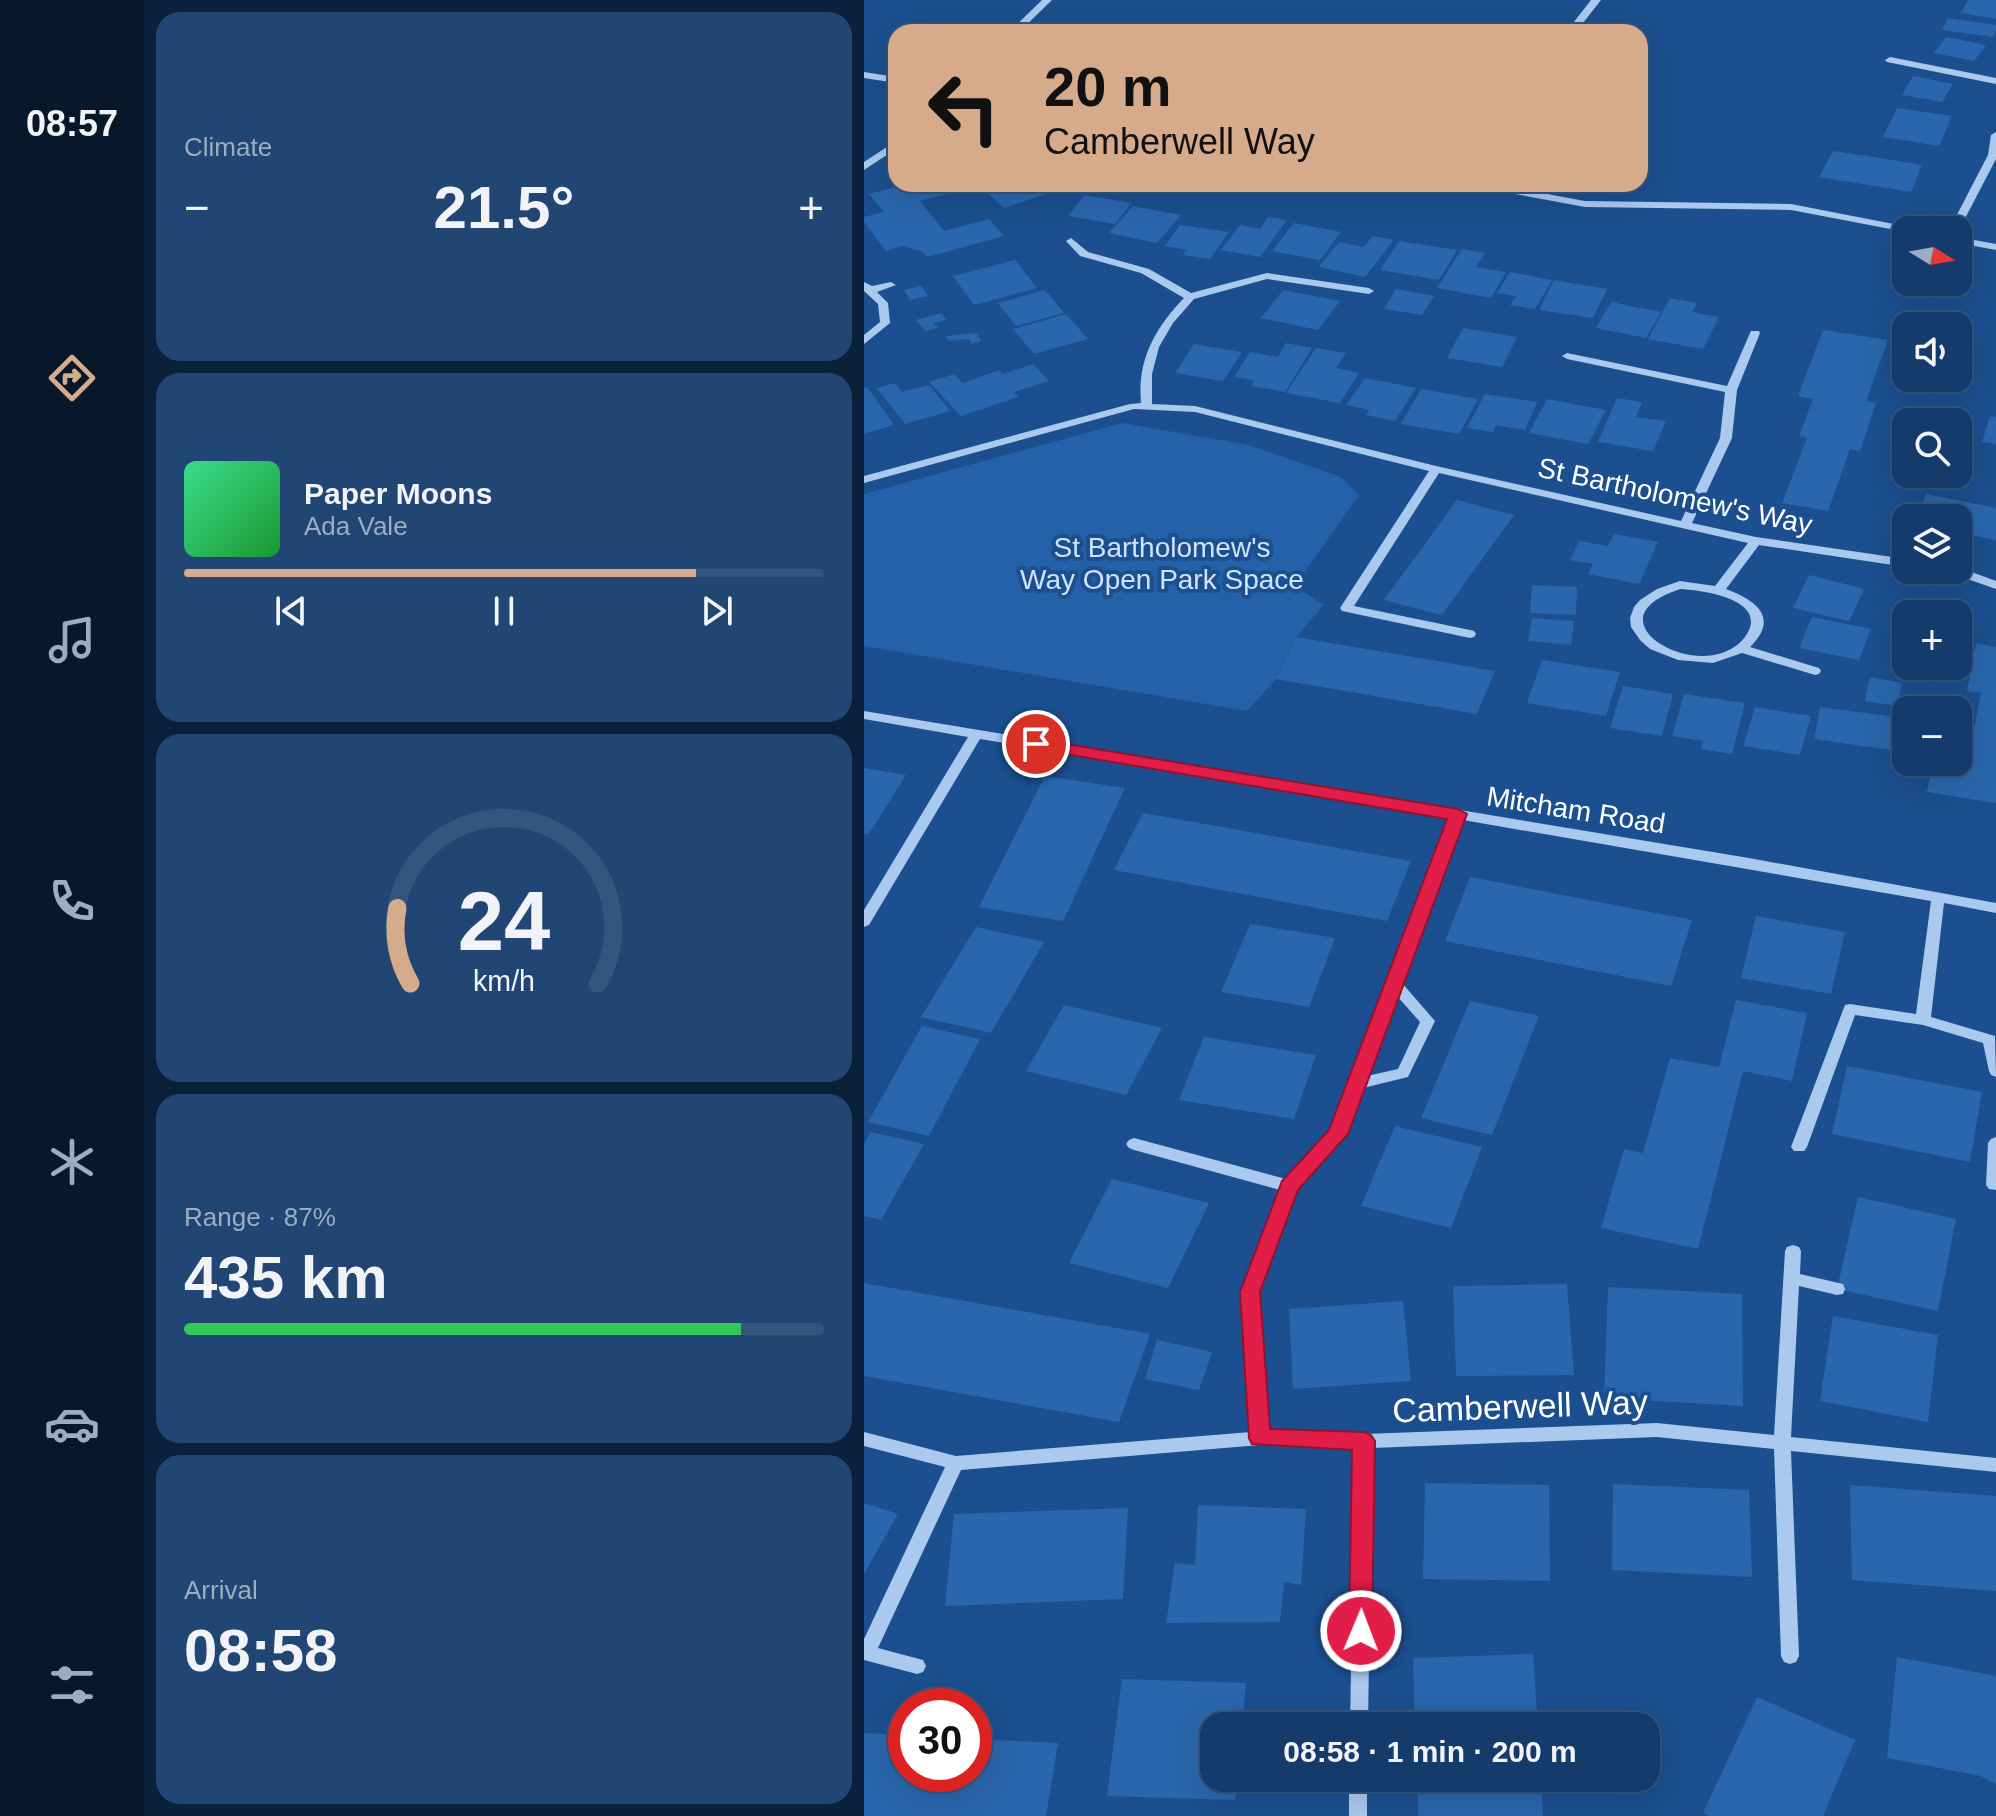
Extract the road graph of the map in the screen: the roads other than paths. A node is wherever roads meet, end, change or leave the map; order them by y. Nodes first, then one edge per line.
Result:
1 (1047, 0) edge
2 (1596, 0) edge
3 (1022, 24) edge
4 (1577, 24) edge
5 (1890, 60) dead end
6 (864, 75) edge
7 (888, 79) edge
8 (1996, 81) edge
9 (1996, 135) edge
10 (888, 150) edge
11 (864, 167) edge
12 (1520, 192) edge
13 (1961, 216) edge
14 (1892, 227) edge
15 (1071, 241) dead end
16 (1972, 243) edge
17 (1996, 247) edge
18 (891, 285) dead end
19 (867, 287) edge
20 (1369, 291) dead end
21 (1190, 297) junction
22 (1755, 333) dead end
23 (864, 341) edge
24 (1567, 356) dead end
25 (1731, 390) junction
26 (1147, 406) junction
27 (1436, 469) junction
28 (864, 480) edge
29 (1686, 523) junction
30 (1756, 541) junction
31 (1892, 561) edge
32 (1972, 576) edge
33 (1996, 585) edge
34 (1720, 588) junction
35 (1470, 634) dead end
36 (1741, 649) junction
37 (1815, 671) dead end
38 (864, 715) edge
39 (976, 734) junction
40 (1458, 814) junction
41 (1938, 898) junction
42 (1996, 908) edge
43 (864, 922) edge
44 (1394, 984) junction
45 (1923, 1020) junction
46 (1996, 1071) edge
47 (1357, 1084) junction
48 (1996, 1143) edge
49 (1134, 1144) dead end
50 (1799, 1147) dead end
51 (1994, 1185) dead end
52 (1289, 1186) junction
53 (1793, 1251) dead end
54 (1791, 1278) junction
55 (1837, 1289) dead end
56 (1260, 1438) junction
57 (864, 1439) edge
58 (1364, 1441) junction
59 (1782, 1443) junction
60 (956, 1463) junction
61 (1996, 1465) edge
62 (866, 1652) edge
63 (1790, 1656) dead end
64 (917, 1666) dead end
65 (1359, 1712) edge
66 (1358, 1792) edge
67 (1358, 1816) edge

1 - 3 street
2 - 4 street
5 - 8 street
6 - 7 street
9 - 13 street
10 - 11 street
12 - 14 street
15 - 21 street
16 - 17 street
18 - 19 street
19 - 23 street
20 - 21 street
21 - 26 street
22 - 25 street
24 - 25 street
25 - 29 street
26 - 27 street, St Bartholomew's Way
26 - 28 street, St Bartholomew's Way
27 - 29 street, St Bartholomew's Way
27 - 35 street
29 - 30 street, St Bartholomew's Way
30 - 31 street, St Bartholomew's Way
30 - 34 street
32 - 33 street
34 - 36 street
34 - 36 street
36 - 37 street
38 - 39 street, Mitcham Road
39 - 40 street, Mitcham Road
39 - 43 street
40 - 41 street, Mitcham Road
40 - 44 street
41 - 42 street, Mitcham Road
41 - 45 street
44 - 47 street
44 - 47 street
45 - 46 street
45 - 50 street
47 - 52 street
48 - 51 street
49 - 52 street
52 - 56 street
53 - 54 street
54 - 55 street
54 - 59 street
56 - 58 street, Camberwell Way
56 - 60 street, Camberwell Way
57 - 60 street, Camberwell Way
58 - 59 street, Camberwell Way
58 - 65 street
59 - 61 street, Camberwell Way
59 - 63 street
60 - 62 street
62 - 64 street
66 - 67 street

